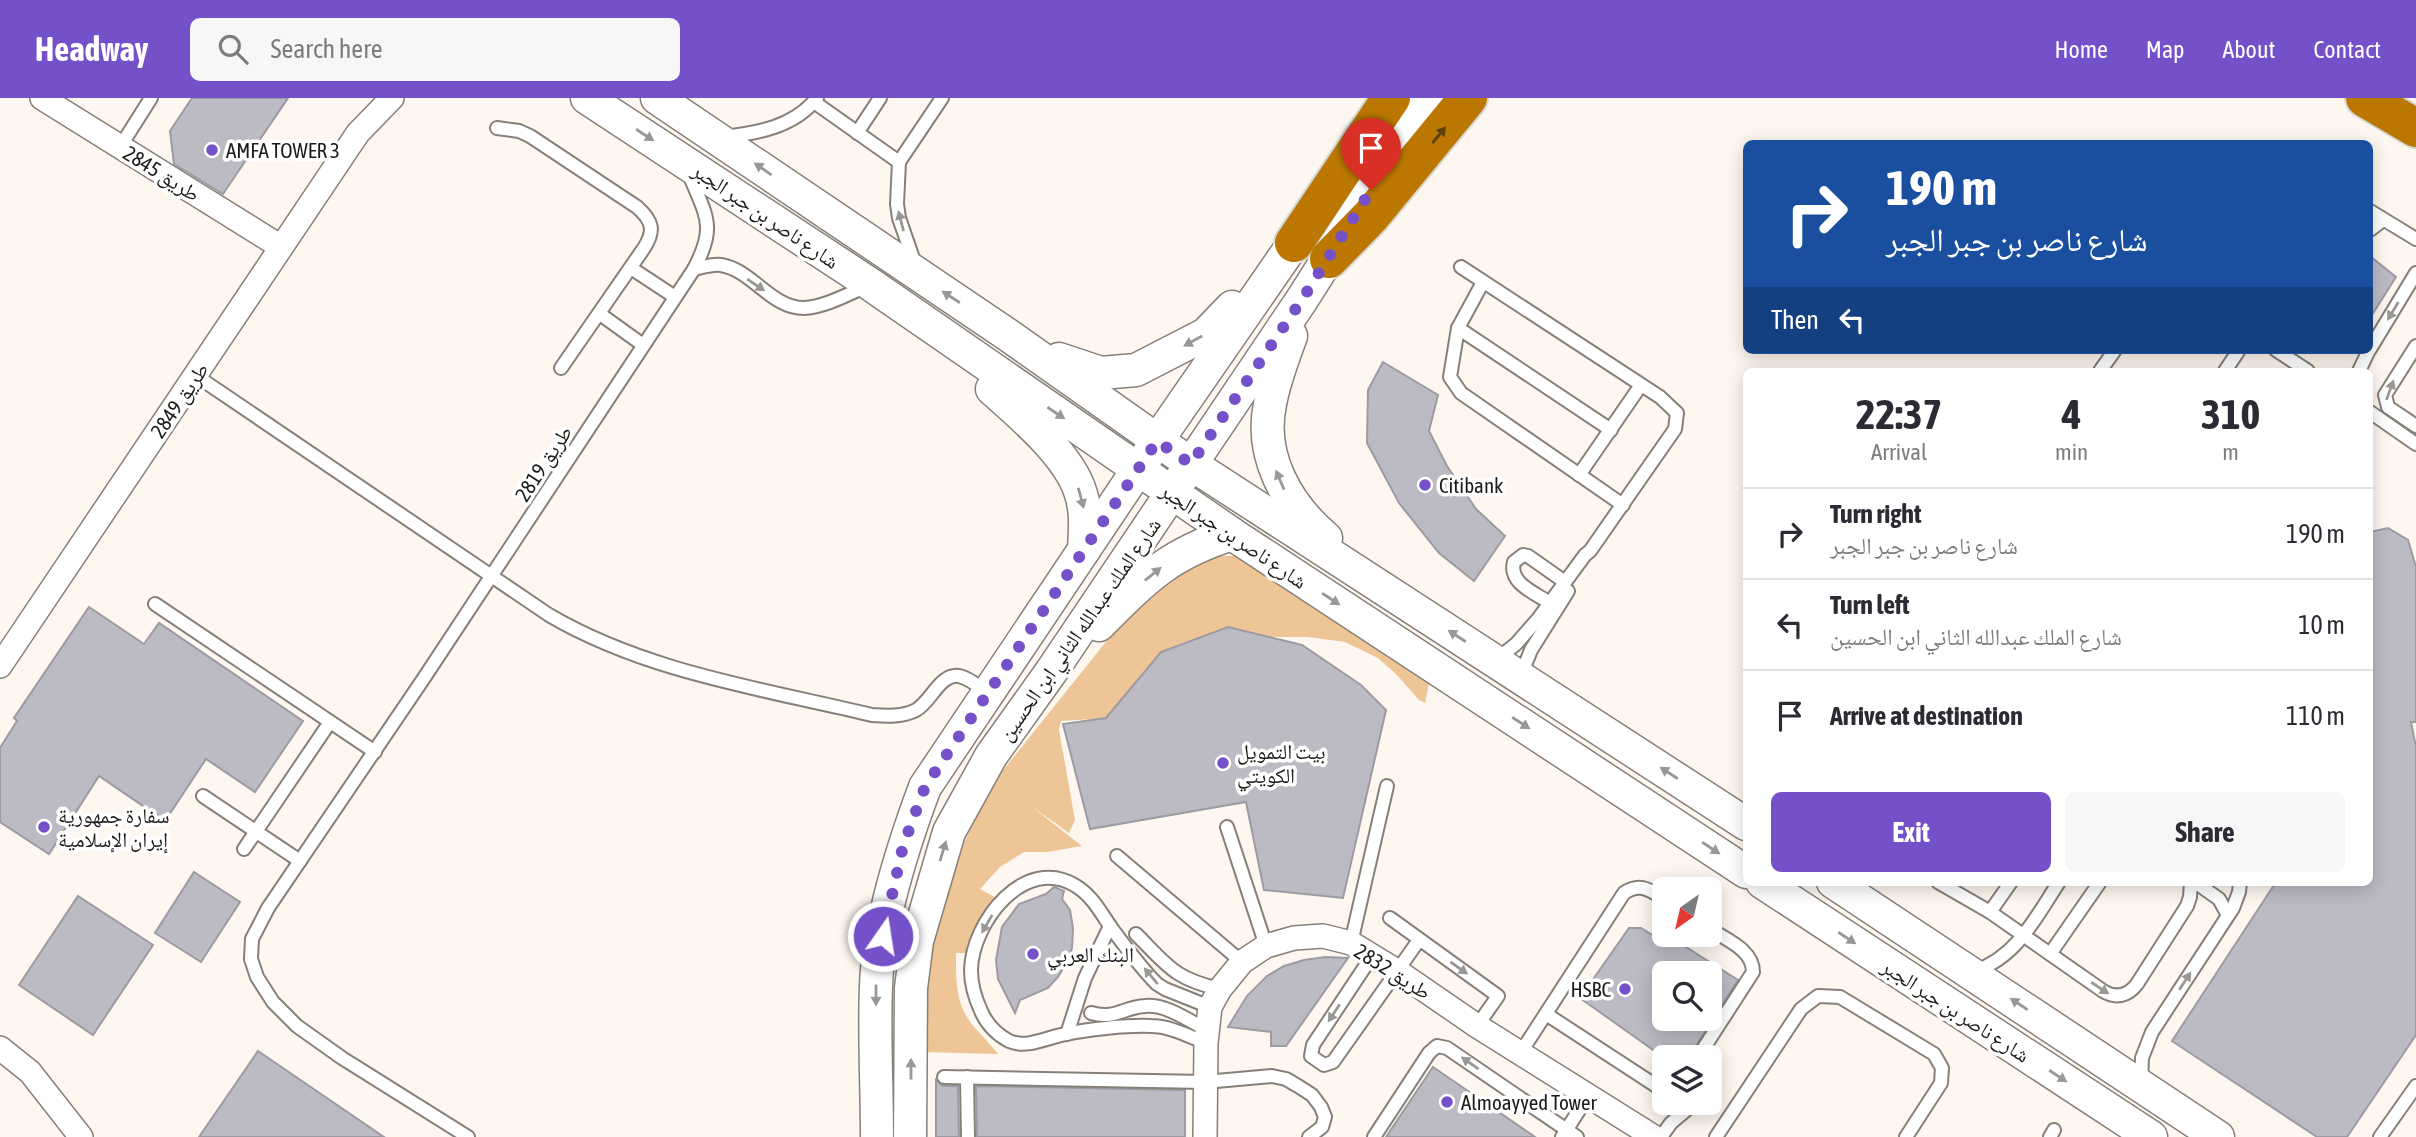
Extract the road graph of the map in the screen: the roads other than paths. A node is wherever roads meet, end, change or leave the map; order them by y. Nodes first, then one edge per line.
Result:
1 (42, 98) edge
2 (151, 98) edge
3 (370, 98) edge
4 (392, 98) edge
5 (587, 98) edge
6 (657, 98) edge
7 (880, 98) edge
8 (942, 98) edge
9 (1391, 98) edge
10 (1429, 98) edge
11 (1468, 98) edge
12 (2365, 98) edge
13 (2374, 98) edge
14 (816, 100) edge
15 (2416, 120) edge
16 (497, 128) dead end
17 (2416, 128) edge
18 (358, 133) junction
19 (857, 133) junction
20 (718, 138) junction
21 (120, 147) junction
22 (683, 160) junction
23 (899, 162) junction
24 (2373, 213) edge
25 (2384, 220) junction
26 (2373, 228) edge
27 (2416, 239) edge
28 (1294, 243) junction
29 (281, 247) junction
30 (1329, 259) junction
31 (1461, 267) dead end
32 (631, 268) junction
33 (694, 269) junction
34 (2416, 273) edge
35 (920, 277) junction
36 (1483, 282) junction
37 (870, 284) junction
38 (674, 298) junction
39 (1303, 298) junction
40 (600, 314) junction
41 (923, 322) junction
42 (1458, 328) junction
43 (1008, 335) junction
44 (2373, 343) edge
45 (643, 345) junction
46 (2416, 346) edge
47 (2282, 354) edge
48 (561, 368) dead end
49 (2303, 368) edge
50 (195, 375) junction
51 (1642, 385) junction
52 (2373, 414) edge
53 (2416, 426) edge
54 (1611, 430) junction
55 (1157, 441) junction
56 (2416, 443) edge
57 (1191, 464) junction
58 (1138, 470) junction
59 (1579, 475) junction
60 (1172, 493) junction
61 (1623, 505) junction
62 (1232, 534) junction
63 (1084, 550) junction
64 (1590, 551) junction
65 (492, 576) junction
66 (1565, 582) junction
67 (1396, 597) junction
68 (1550, 603) junction
69 (155, 604) dead end
70 (1494, 661) junction
71 (0, 666) edge
72 (1051, 672) junction
73 (1521, 678) junction
74 (989, 693) junction
75 (330, 722) junction
76 (375, 752) junction
77 (1387, 786) dead end
78 (203, 796) dead end
79 (1713, 802) junction
80 (1743, 805) edge
81 (1743, 822) edge
82 (1227, 827) dead end
83 (257, 831) junction
84 (244, 849) dead end
85 (1117, 856) dead end
86 (300, 861) junction
87 (1743, 869) edge
88 (1950, 886) edge
89 (2008, 886) edge
90 (2056, 886) edge
91 (2097, 886) edge
92 (2192, 886) edge
93 (2199, 886) edge
94 (2239, 886) edge
95 (1785, 891) edge
96 (1652, 892) edge
97 (1857, 893) edge
98 (1990, 912) junction
99 (2228, 915) junction
100 (1390, 918) dead end
101 (1110, 926) junction
102 (1136, 934) dead end
103 (2024, 936) junction
104 (1722, 937) edge
105 (1419, 940) junction
106 (1352, 943) junction
107 (1266, 946) junction
108 (2050, 954) junction
109 (1372, 956) junction
110 (1242, 962) junction
111 (1397, 971) junction
112 (1972, 972) junction
113 (1091, 1013) dead end
114 (1546, 1014) junction
115 (1211, 1017) junction
116 (1476, 1026) junction
117 (1067, 1034) junction
118 (1706, 1045) edge
119 (0, 1048) edge
120 (1521, 1052) junction
121 (944, 1077) dead end
122 (967, 1077) junction
123 (1205, 1082) junction
124 (1652, 1083) edge
125 (2416, 1086) edge
126 (2142, 1087) junction
127 (1588, 1096) junction
128 (1680, 1115) edge
129 (1678, 1118) junction
130 (1568, 1135) edge
131 (80, 1137) edge
132 (468, 1137) edge
133 (877, 1137) edge
134 (910, 1137) edge
135 (968, 1137) edge
136 (1205, 1137) edge
137 (1309, 1137) edge
138 (1374, 1137) edge
139 (1654, 1137) edge
140 (1661, 1137) edge
141 (1669, 1137) edge
142 (1716, 1137) edge
143 (1906, 1137) edge
144 (2151, 1137) edge
145 (2218, 1137) edge
146 (2380, 1137) edge

1 - 21 street, طريق 2845
2 - 21 lane
3 - 18 street, طريق 2849
4 - 18 street, طريق 2849
5 -> 22 main road, شارع ناصر بن جبر الجبر
6 - 20 main road, شارع ناصر بن جبر الجبر
7 - 19 lane
8 - 23 lane
9 - 28 highway
10 - 30 main road, شارع الملك عبدالله الثاني ابن الحسين
30 -> 11 highway
12 - 17 highway
13 - 15 highway
14 - 19 lane
14 - 20 lane
16 - 32 lane
18 - 29 street, طريق 2849
19 - 23 lane
35 -> 20 main road, شارع ناصر بن جبر الجبر
21 - 29 street, طريق 2845
22 - 33 lane, طريق 2819
22 - 37 main road, شارع ناصر بن جبر الجبر
35 -> 23 lane
24 - 25 lane
25 - 26 lane
25 - 27 lane
28 -> 43 main road
28 - 55 main road, شارع الملك عبدالله الثاني ابن الحسين
29 - 50 street, طريق 2849
30 - 39 main road, شارع الملك عبدالله الثاني ابن الحسين
31 - 36 lane
32 - 38 lane
32 - 40 lane
33 -> 37 lane
33 - 38 lane, طريق 2819
34 -> 44 lane
43 -> 35 main road, شارع ناصر بن جبر الجبر
36 - 42 lane
36 - 51 lane
37 - 41 main road, شارع ناصر بن جبر الجبر
38 - 45 lane, طريق 2819
39 - 57 main road, شارع الملك عبدالله الثاني ابن الحسين
67 -> 39 main road
40 - 45 lane
40 - 48 lane
41 -> 58 main road, شارع ناصر بن جبر الجبر
41 -> 63 main road
42 - 54 lane
42 - 59 lane
43 - 55 main road, شارع ناصر بن جبر الجبر
45 - 65 lane, طريق 2819
53 -> 46 lane
47 - 49 lane
50 - 65 lane
50 - 71 street, طريق 2849
51 - 54 lane
51 - 61 lane
52 - 56 lane
54 - 59 lane
55 - 57 main road, شارع ناصر بن جبر الجبر
55 - 58 main road, شارع الملك عبدالله الثاني ابن الحسين
57 - 60 main road, شارع الملك عبدالله الثاني ابن الحسين
57 - 67 main road, شارع ناصر بن جبر الجبر
58 - 60 main road, شارع ناصر بن جبر الجبر
58 - 63 main road, شارع الملك عبدالله الثاني ابن الحسين
59 - 61 lane
60 - 62 main road, شارع ناصر بن جبر الجبر
60 - 72 main road, شارع الملك عبدالله الثاني ابن الحسين
61 - 64 lane
72 -> 62 main road
62 -> 87 main road, شارع ناصر بن جبر الجبر
63 - 74 main road, شارع الملك عبدالله الثاني ابن الحسين
64 - 66 lane
64 - 73 lane
65 - 74 lane
65 - 76 lane, طريق 2819
66 - 68 lane
66 - 68 lane
70 -> 67 main road, شارع ناصر بن جبر الجبر
68 - 70 lane
69 - 75 lane
70 - 73 main road, شارع ناصر بن جبر الجبر
134 -> 72 main road, شارع الملك عبدالله الثاني ابن الحسين
79 -> 73 main road, شارع ناصر بن جبر الجبر
74 -> 133 main road, شارع الملك عبدالله الثاني ابن الحسين
75 - 76 lane
75 - 83 lane
76 - 86 lane, طريق 2819
77 - 106 lane
78 - 83 lane
79 - 80 main road
79 - 81 main road, شارع ناصر بن جبر الجبر
82 - 107 lane
83 - 84 lane
83 - 86 lane
85 - 110 lane
86 - 132 lane, طريق 2819
88 - 98 lane
89 - 98 lane
90 - 103 lane
91 - 108 lane
108 -> 92 lane
93 - 99 lane
94 - 99 lane
95 -> 144 main road, شارع ناصر بن جبر الجبر
96 - 114 lane
97 - 112 main road, شارع ناصر بن جبر الجبر
98 - 103 lane
126 -> 99 lane
100 - 105 lane
115 -> 101 lane
101 - 117 lane
101 -> 117 lane
102 - 115 lane
103 - 108 lane
103 - 112 lane
104 - 118 lane
105 - 111 lane
105 -> 116 lane
106 - 107 street, طريق 2832
106 - 109 street, طريق 2832
107 - 110 street, طريق 2832
109 - 111 street, طريق 2832
109 -> 111 lane
110 - 115 street, طريق 2832
111 - 116 street, طريق 2832
126 -> 112 main road, شارع ناصر بن جبر الجبر
113 - 115 lane
114 - 120 lane
114 - 124 lane
115 - 117 lane
115 - 123 street
116 - 120 street, طريق 2832
119 - 131 street
120 - 127 street, طريق 2832
121 - 122 lane
122 - 123 lane
122 - 135 lane
123 - 136 street
123 - 137 lane
125 - 146 lane
126 - 145 main road, شارع ناصر بن جبر الجبر
127 - 130 lane
127 - 139 street, طريق 2832
128 - 129 lane
129 - 140 lane
129 - 141 lane
130 -> 138 lane
142 - 143 lane

